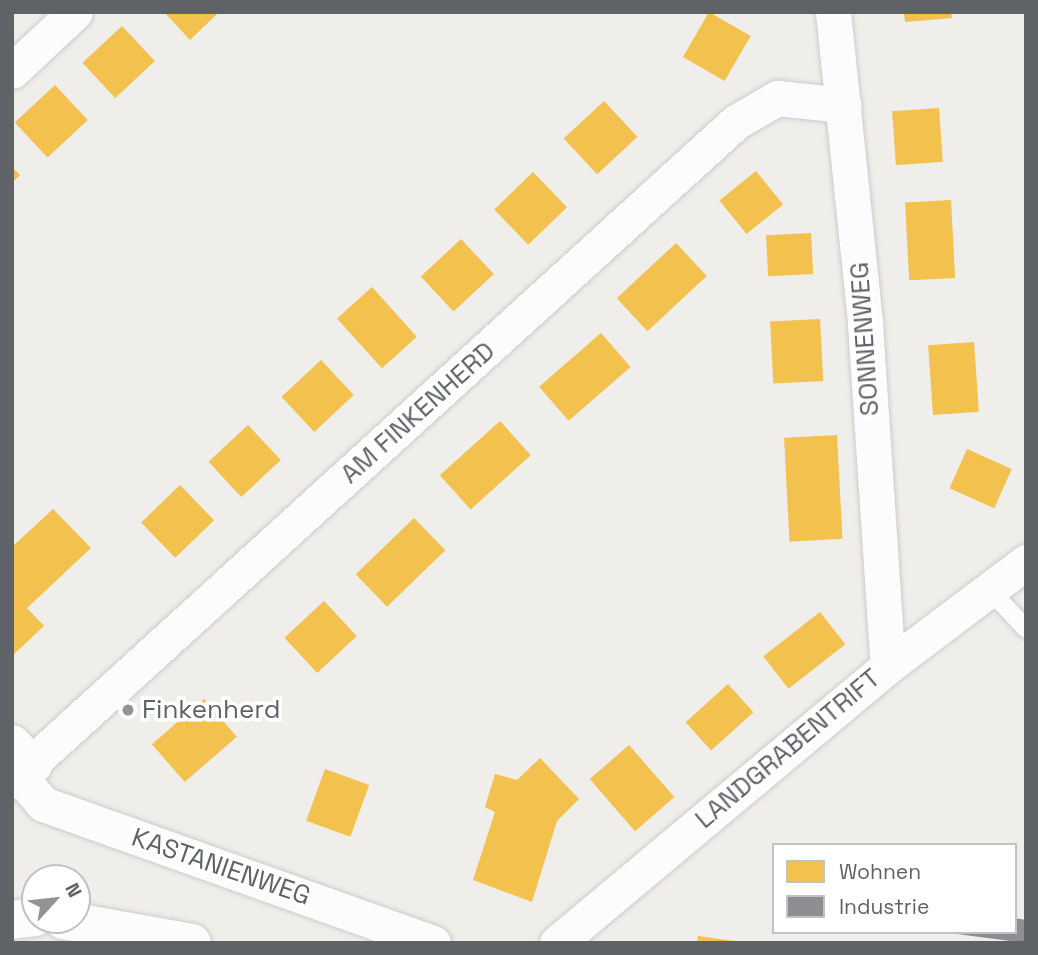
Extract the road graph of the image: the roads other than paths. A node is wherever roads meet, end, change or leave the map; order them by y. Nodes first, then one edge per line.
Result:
1 (75, 12) edge
2 (832, 12) edge
3 (12, 71) edge
4 (844, 105) junction
5 (1026, 562) edge
6 (989, 589) junction
7 (1026, 629) edge
8 (887, 666) junction
9 (19, 766) edge
10 (91, 925) edge
11 (192, 943) edge
12 (433, 943) edge
13 (557, 943) edge

1 - 3 street
2 - 4 street, SONNENWEG
4 - 8 street, SONNENWEG
4 - 9 street, AM FINKENHERD
5 - 6 street, LANDGRABENTRIFT
6 - 7 lane
6 - 8 street, LANDGRABENTRIFT
8 - 13 street, LANDGRABENTRIFT
9 - 12 street, KASTANIENWEG
10 - 11 main road

